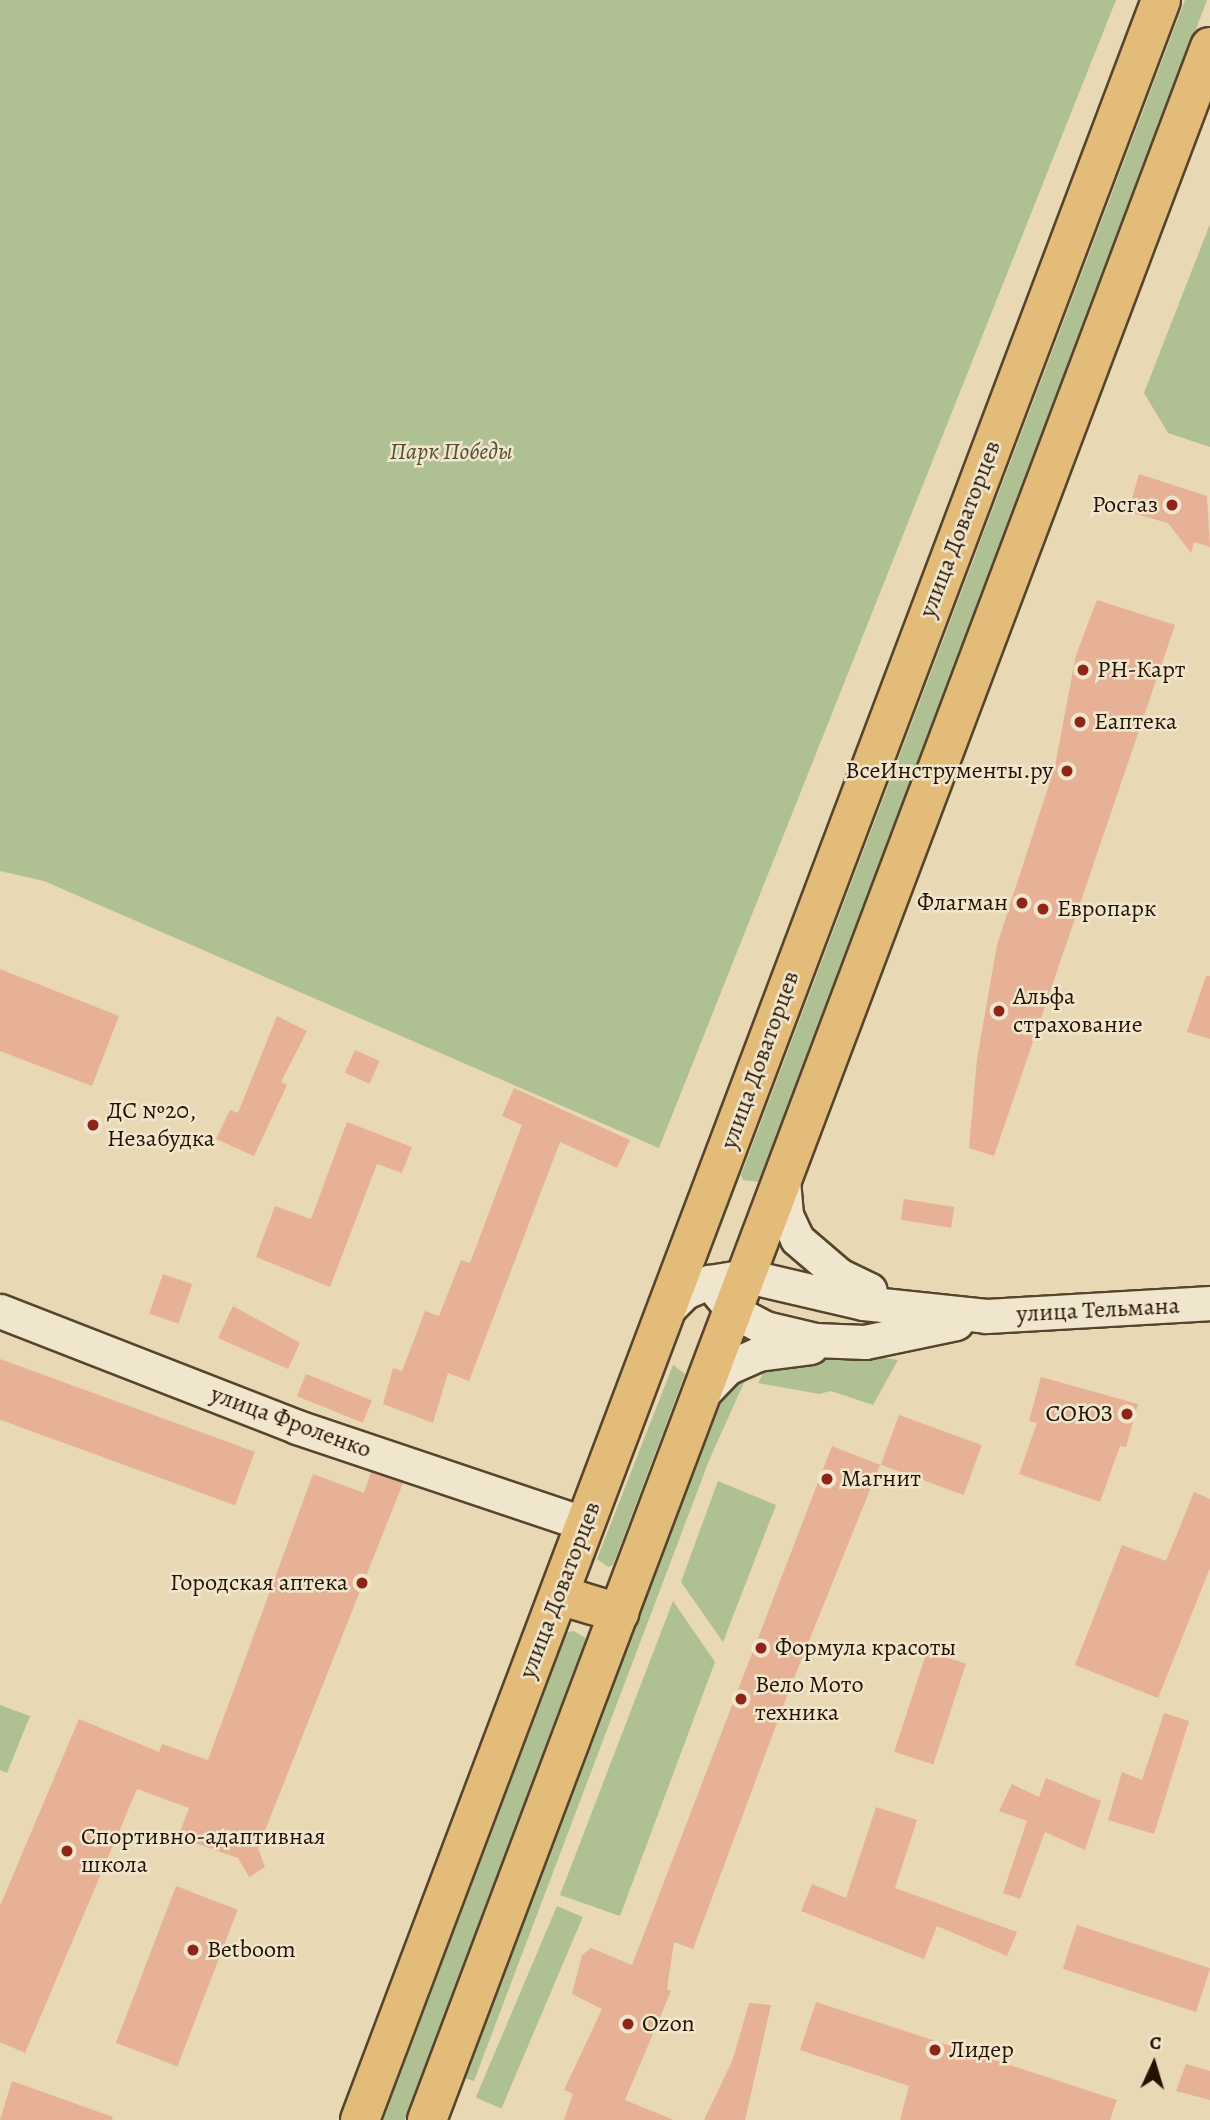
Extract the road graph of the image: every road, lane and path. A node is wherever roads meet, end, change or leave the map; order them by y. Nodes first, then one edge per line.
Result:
1 (1161, 0) edge
2 (1210, 47) edge
3 (783, 1180) junction
4 (700, 1220) junction
5 (747, 1276) junction
6 (709, 1282) junction
7 (1210, 1303) edge
8 (914, 1309) junction
9 (0, 1311) edge
10 (666, 1311) junction
11 (733, 1311) junction
12 (986, 1317) junction
13 (865, 1342) junction
14 (702, 1394) junction
15 (585, 1524) junction
16 (559, 1595) junction
17 (619, 1614) junction
18 (360, 2120) edge
19 (427, 2120) edge

1 - 4 main road, улица Доваторцев
2 - 3 main road
3 - 5 main road
3 - 8 street, улица Тельмана
4 - 6 street, улица Тельмана
4 - 10 main road, улица Доваторцев
5 - 6 street, улица Тельмана
5 - 8 street, улица Тельмана
5 - 11 main road
6 - 10 street, улица Тельмана
6 - 11 street, улица Тельмана
7 - 12 street, улица Тельмана
8 - 12 street, улица Тельмана
9 - 15 street, улица Фроленко
10 - 15 main road, улица Доваторцев
11 - 13 street, улица Тельмана
11 - 14 main road
12 - 13 street, улица Тельмана
13 - 14 street, улица Тельмана
14 - 17 main road
15 - 16 main road, улица Доваторцев
16 - 17 main road
16 - 18 main road, улица Доваторцев
17 - 19 main road

